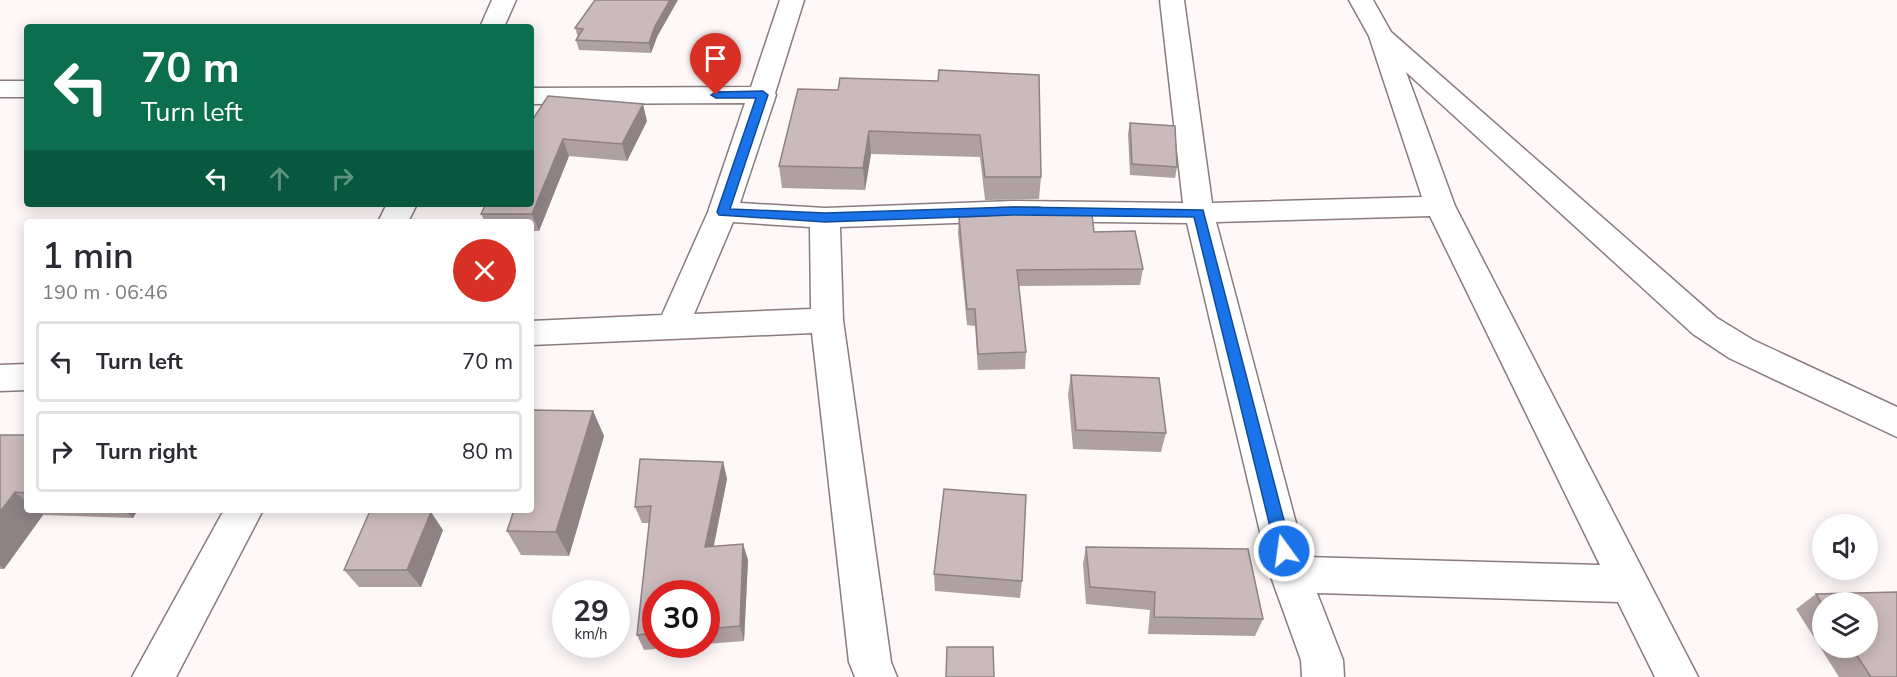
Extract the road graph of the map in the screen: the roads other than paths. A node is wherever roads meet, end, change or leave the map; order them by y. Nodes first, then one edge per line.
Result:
1 (504, 0) edge
2 (792, 0) edge
3 (1172, 0) edge
4 (1361, 0) edge
5 (493, 24) edge
6 (1381, 36) junction
7 (0, 89) edge
8 (24, 89) edge
9 (763, 95) junction
10 (534, 96) edge
11 (1440, 206) junction
12 (723, 212) junction
13 (1199, 213) junction
14 (825, 218) junction
15 (827, 320) junction
16 (673, 326) junction
17 (534, 333) edge
18 (24, 377) edge
19 (0, 378) edge
20 (1897, 423) edge
21 (242, 513) edge
22 (1290, 574) junction
23 (1630, 584) junction
24 (153, 677) edge
25 (876, 677) edge
26 (1323, 677) edge
27 (1677, 677) edge

1 - 5 street
2 - 9 street
3 - 13 street
4 - 6 street
6 - 11 street
6 - 20 street
7 - 8 street
9 - 10 street
9 - 12 street
11 - 13 street
11 - 23 street
12 - 14 street
12 - 16 street
13 - 14 street
13 - 22 street
14 - 15 street
15 - 16 street
15 - 25 street
16 - 17 street
18 - 19 street
21 - 24 street
22 - 23 street
22 - 26 street
23 - 27 street

